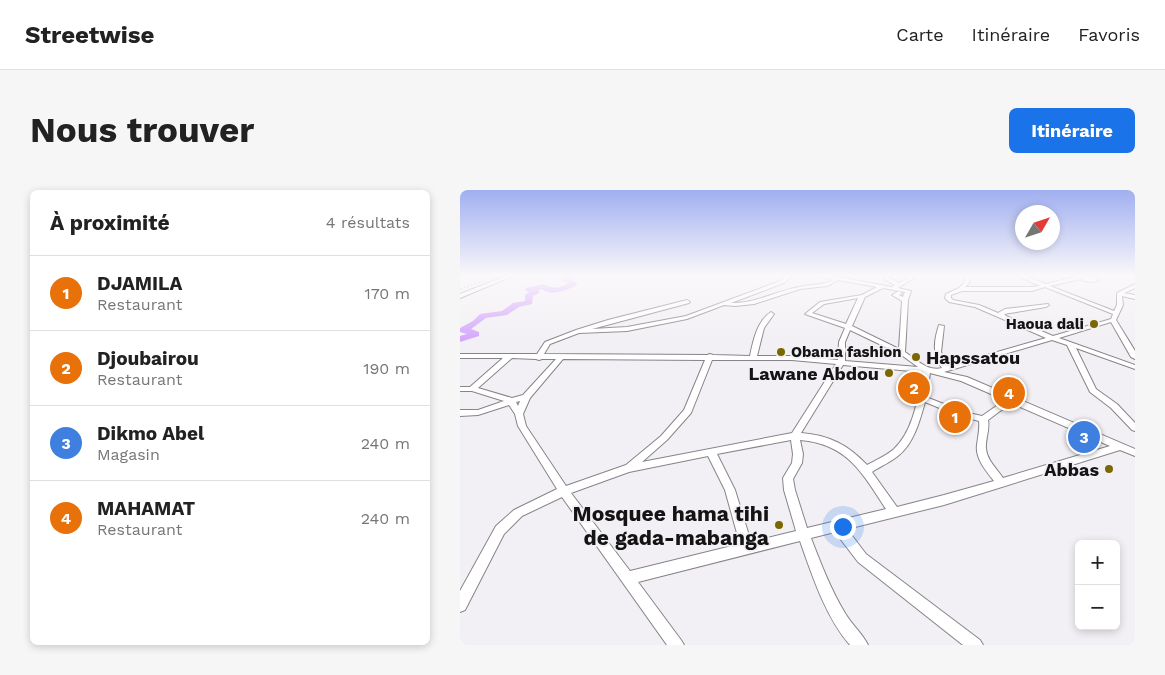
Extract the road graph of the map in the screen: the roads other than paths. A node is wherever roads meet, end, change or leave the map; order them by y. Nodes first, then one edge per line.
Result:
1 (738, 297) edge
2 (768, 297) edge
3 (856, 297) edge
4 (862, 297) edge
5 (898, 297) edge
6 (949, 297) edge
7 (1070, 297) edge
8 (1119, 297) edge
9 (905, 300) joint
10 (688, 302) dead end
11 (722, 303) junction
12 (1046, 305) dead end
13 (770, 314) dead end
14 (1003, 316) junction
15 (1115, 317) junction
16 (941, 326) dead end
17 (848, 327) junction
18 (578, 331) junction
19 (1050, 337) junction
20 (1070, 344) junction
21 (1132, 347) edge
22 (902, 353) junction
23 (460, 356) edge
24 (710, 356) junction
25 (509, 357) junction
26 (753, 357) junction
27 (1135, 357) edge
28 (539, 358) junction
29 (560, 358) junction
30 (841, 362) junction
31 (1135, 367) edge
32 (946, 368) junction
33 (932, 371) junction
34 (460, 389) edge
35 (472, 389) junction
36 (526, 397) junction
37 (922, 398) junction
38 (510, 400) junction
39 (1011, 400) junction
40 (460, 413) edge
41 (519, 414) junction
42 (983, 419) junction
43 (1135, 428) edge
44 (795, 436) junction
45 (1119, 447) junction
46 (711, 452) junction
47 (1135, 453) edge
48 (628, 468) junction
49 (866, 471) junction
50 (1001, 483) junction
51 (564, 491) junction
52 (893, 511) junction
53 (838, 527) junction
54 (804, 535) junction
55 (747, 548) junction
56 (627, 578) junction
57 (460, 605) edge
58 (676, 645) edge
59 (860, 645) edge
60 (975, 645) edge

1 - 11 street
2 - 11 street
3 - 17 street
4 - 17 street
5 - 9 street
6 - 14 street
7 - 15 street
8 - 15 street
9 - 22 street
10 - 18 street
11 - 18 street
12 - 14 street
13 - 26 street
14 - 19 street
15 - 19 street
15 - 21 street
16 - 32 street
17 - 22 street
17 - 30 street
18 - 28 street
19 - 20 street
19 - 32 street
20 - 31 street
20 - 43 street
21 - 27 street
22 - 33 street
23 - 25 street
24 - 26 street
24 - 29 street
24 - 48 street
25 - 28 street
25 - 35 street
26 - 30 street
28 - 29 street
29 - 36 street
30 - 33 street
30 - 44 street
32 - 33 street
33 - 37 street
33 - 39 street
34 - 35 street
35 - 38 street
36 - 38 street
36 - 41 street
37 - 42 street
37 - 49 street
38 - 40 street
38 - 41 street
39 - 42 street
39 - 45 street
41 - 51 street
42 - 50 street
44 - 46 street
44 - 49 street
44 - 54 street
45 - 47 street
45 - 50 street
46 - 48 street
46 - 55 street
48 - 51 street
49 - 52 street
50 - 52 street
51 - 56 street
51 - 57 street
52 - 53 street
53 - 54 street
53 - 60 street
54 - 55 street
54 - 59 street
55 - 56 street
56 - 58 street

